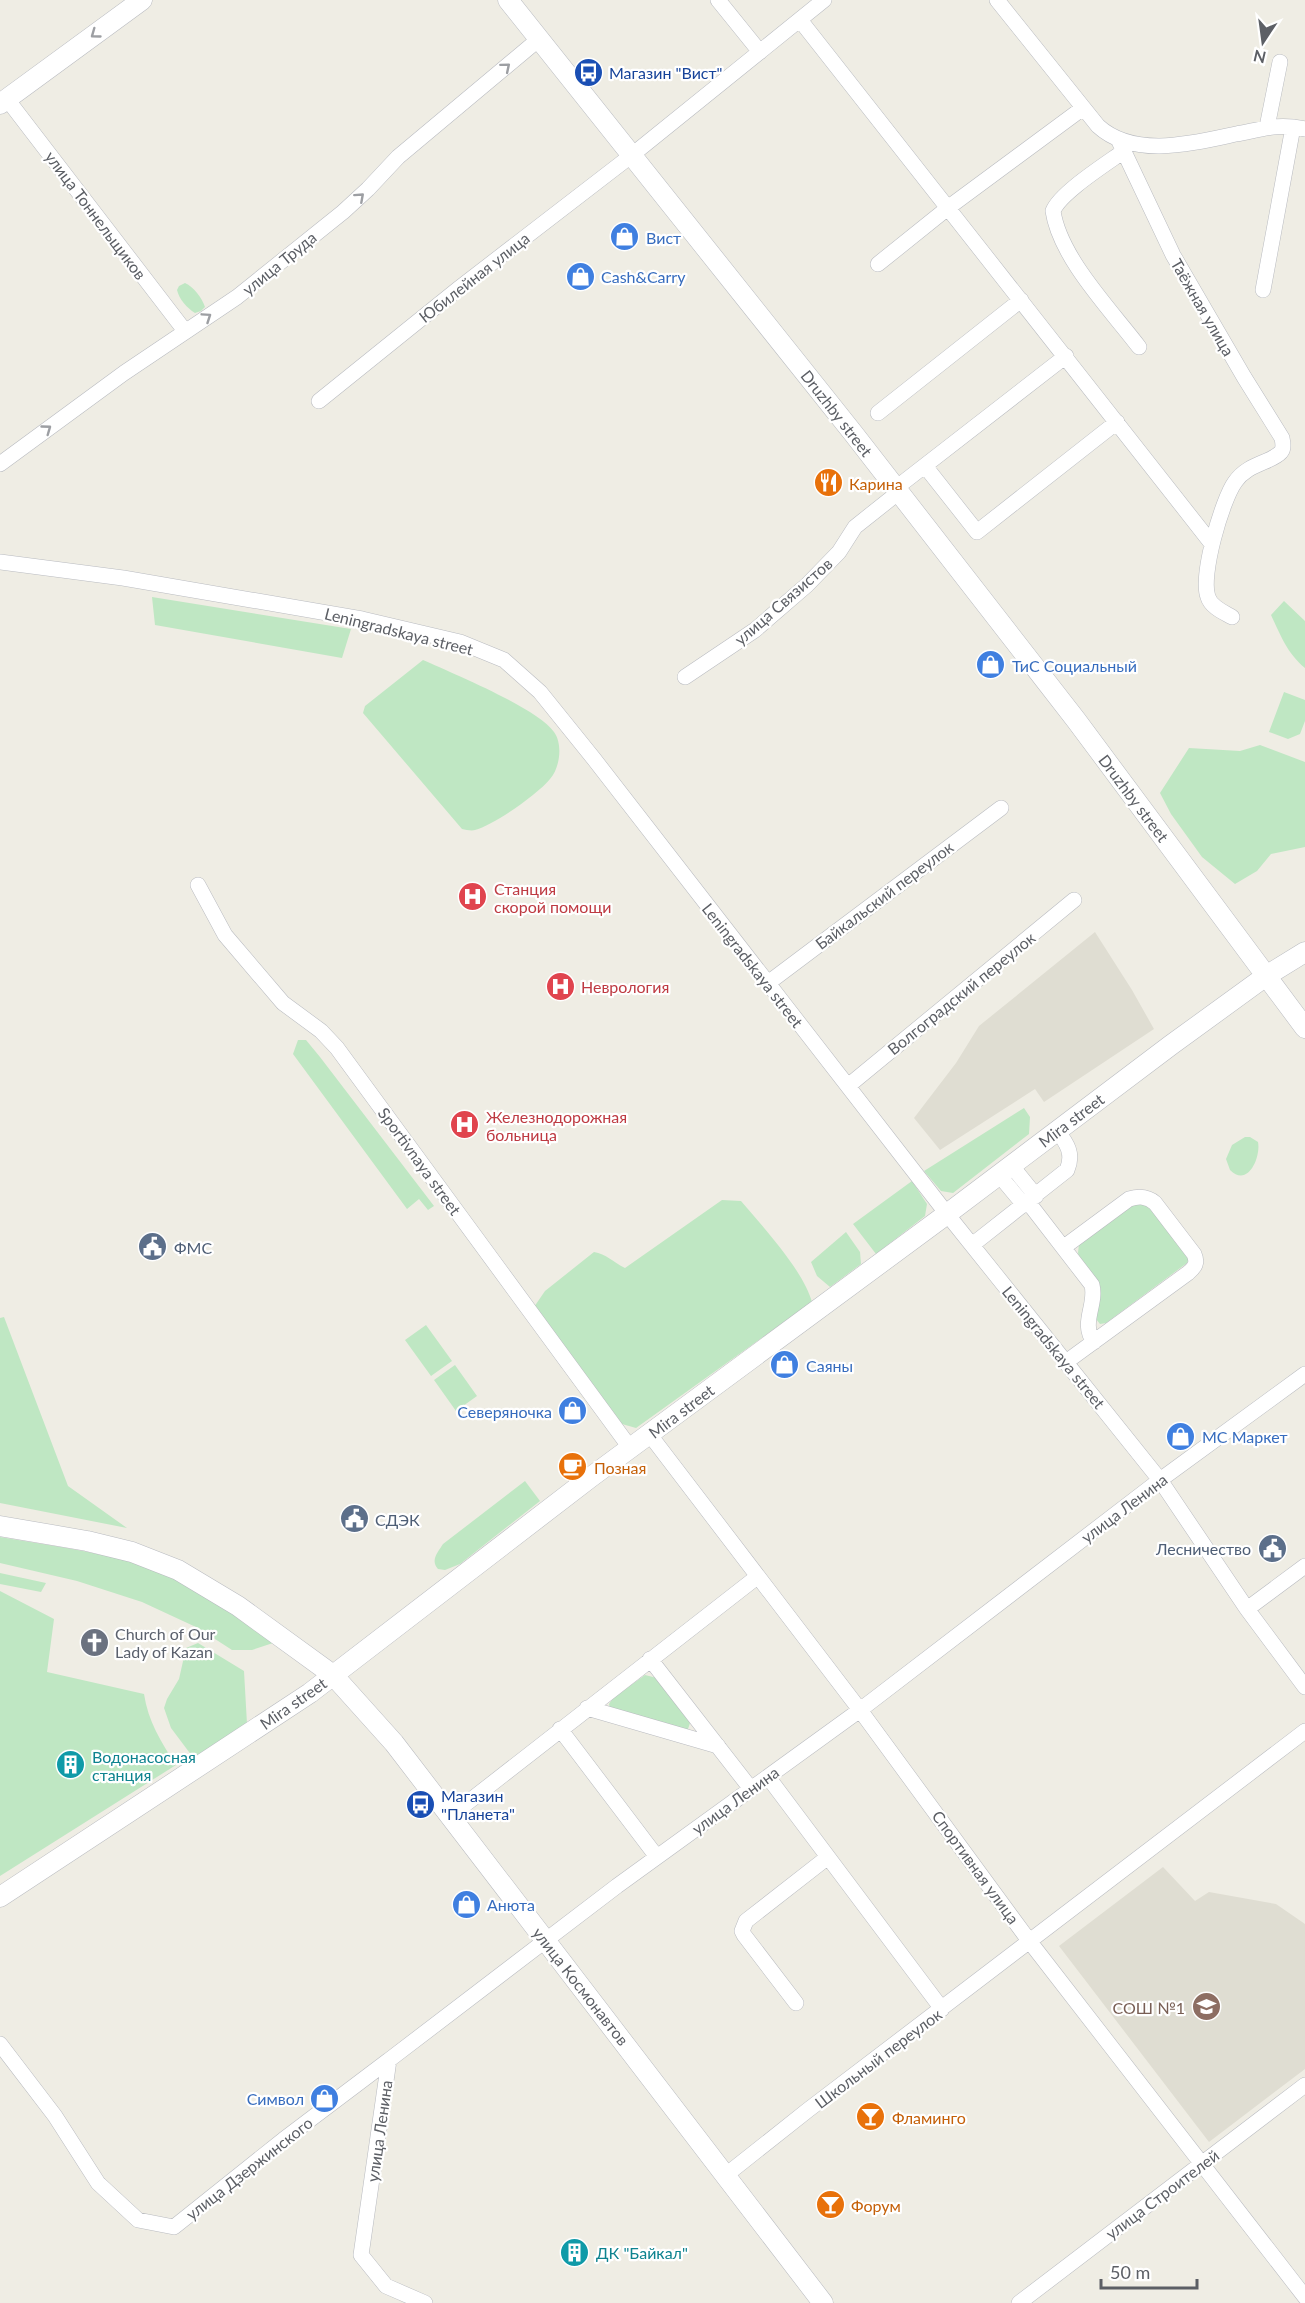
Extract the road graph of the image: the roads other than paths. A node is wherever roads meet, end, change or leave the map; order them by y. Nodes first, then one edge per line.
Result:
1 (142, 0) edge
2 (508, 0) edge
3 (718, 0) edge
4 (824, 0) edge
5 (997, 0) edge
6 (800, 20) junction
7 (539, 39) junction
8 (760, 52) junction
9 (1280, 62) dead end
10 (3, 101) edge
11 (1083, 108) junction
12 (1267, 127) junction
13 (1299, 128) edge
14 (1121, 145) junction
15 (632, 155) junction
16 (949, 207) junction
17 (878, 264) dead end
18 (1263, 290) dead end
19 (1021, 300) junction
20 (185, 331) junction
21 (1139, 347) dead end
22 (1066, 356) junction
23 (319, 401) dead end
24 (878, 413) dead end
25 (1117, 422) junction
26 (0, 464) edge
27 (925, 466) junction
28 (897, 490) junction
29 (1212, 544) junction
30 (0, 562) edge
31 (1232, 617) dead end
32 (685, 677) dead end
33 (1001, 808) dead end
34 (198, 885) dead end
35 (1074, 900) dead end
36 (1305, 952) edge
37 (1266, 976) junction
38 (768, 983) junction
39 (1305, 1028) edge
40 (848, 1086) junction
41 (1057, 1131) junction
42 (1005, 1170) junction
43 (1029, 1201) junction
44 (947, 1214) junction
45 (972, 1245) junction
46 (1064, 1247) junction
47 (1094, 1342) junction
48 (1066, 1362) junction
49 (1305, 1374) edge
50 (650, 1435) junction
51 (630, 1449) junction
52 (1160, 1480) junction
53 (0, 1526) edge
54 (1305, 1566) edge
55 (758, 1576) junction
56 (1247, 1609) junction
57 (650, 1659) junction
58 (333, 1676) junction
59 (1305, 1687) edge
60 (587, 1708) junction
61 (860, 1710) junction
62 (560, 1730) junction
63 (1305, 1731) edge
64 (718, 1746) junction
65 (768, 1777) junction
66 (751, 1789) junction
67 (449, 1817) junction
68 (657, 1857) junction
69 (828, 1857) junction
70 (0, 1897) edge
71 (547, 1941) junction
72 (1030, 1942) junction
73 (796, 2003) dead end
74 (942, 2009) junction
75 (0, 2044) edge
76 (389, 2060) junction
77 (1305, 2085) edge
78 (1203, 2163) junction
79 (726, 2175) junction
80 (1305, 2297) edge
81 (425, 2303) edge
82 (822, 2303) edge
83 (1019, 2303) edge

1 -> 10 street
2 - 7 street, Druzhby street
3 - 8 street
4 - 6 street, Юбилейная улица
5 - 11 street, Таёжная улица
6 - 8 street, Юбилейная улица
6 - 16 street
7 - 15 street, Druzhby street
20 -> 7 street, улица Труда
8 - 15 street, Юбилейная улица
9 - 12 street
10 - 20 street, улица Тоннельщиков
11 - 14 street, Таёжная улица
11 - 16 street
12 - 13 street
12 - 14 street
13 - 18 street
14 - 21 street
14 - 29 street, Таёжная улица
15 - 23 street, Юбилейная улица
15 - 28 street, Druzhby street
16 - 17 street
16 - 19 street
19 - 22 street
19 - 24 street
26 -> 20 street, улица Труда
22 - 25 street
22 - 27 street, улица Связистов
25 - 27 street
25 - 29 street
27 - 28 street, улица Связистов
28 - 32 street, улица Связистов
28 - 37 street, Druzhby street
29 - 31 street, Таёжная улица
30 - 38 street, Leningradskaya street
33 - 38 street, Байкальский переулок
34 - 51 street, Sportivnaya street
35 - 40 street, Волгоградский переулок
36 - 37 street, Mira street
37 - 39 street, Druzhby street
37 - 41 street, Mira street
38 - 40 street, Leningradskaya street
40 - 44 street, Leningradskaya street
41 - 42 street, Mira street
41 - 43 street
42 - 43 street
42 - 44 street, Mira street
43 - 45 street
43 - 46 street
44 - 45 street, Leningradskaya street
44 - 50 street, Mira street
45 - 48 street, Leningradskaya street
46 - 47 street
46 - 47 street
47 - 48 street
48 - 52 street, Leningradskaya street
49 - 52 street, улица Ленина
50 - 51 street, Mira street
50 - 55 street, Спортивная улица
51 - 58 street, Mira street
52 - 56 street, Leningradskaya street
52 - 61 street, улица Ленина
53 - 58 street, улица Космонавтов
54 - 56 street
55 - 57 street
55 - 61 street, Спортивная улица
56 - 59 street, Leningradskaya street
57 - 60 street
57 - 64 street
58 - 67 street, улица Космонавтов
58 - 70 street, Mira street
60 - 62 street
60 - 64 street
61 - 65 street, улица Ленина
61 - 72 street, Спортивная улица
62 - 67 street
62 - 68 street
63 - 72 street, Школьный переулок
64 - 66 street
65 - 66 street, улица Ленина
65 - 69 street
66 - 68 street, улица Ленина
67 - 71 street, улица Космонавтов
68 - 71 street, улица Ленина
69 - 73 street
69 - 74 street
71 - 76 street, улица Ленина
71 - 79 street, улица Космонавтов
72 - 74 street, Школьный переулок
72 - 78 street, Спортивная улица
74 - 79 street, Школьный переулок
75 - 76 street, улица Дзержинского
76 - 81 street, улица Ленина
77 - 78 street, улица Строителей
78 - 80 street, Спортивная улица
78 - 83 street, улица Строителей
79 - 82 street, улица Космонавтов

